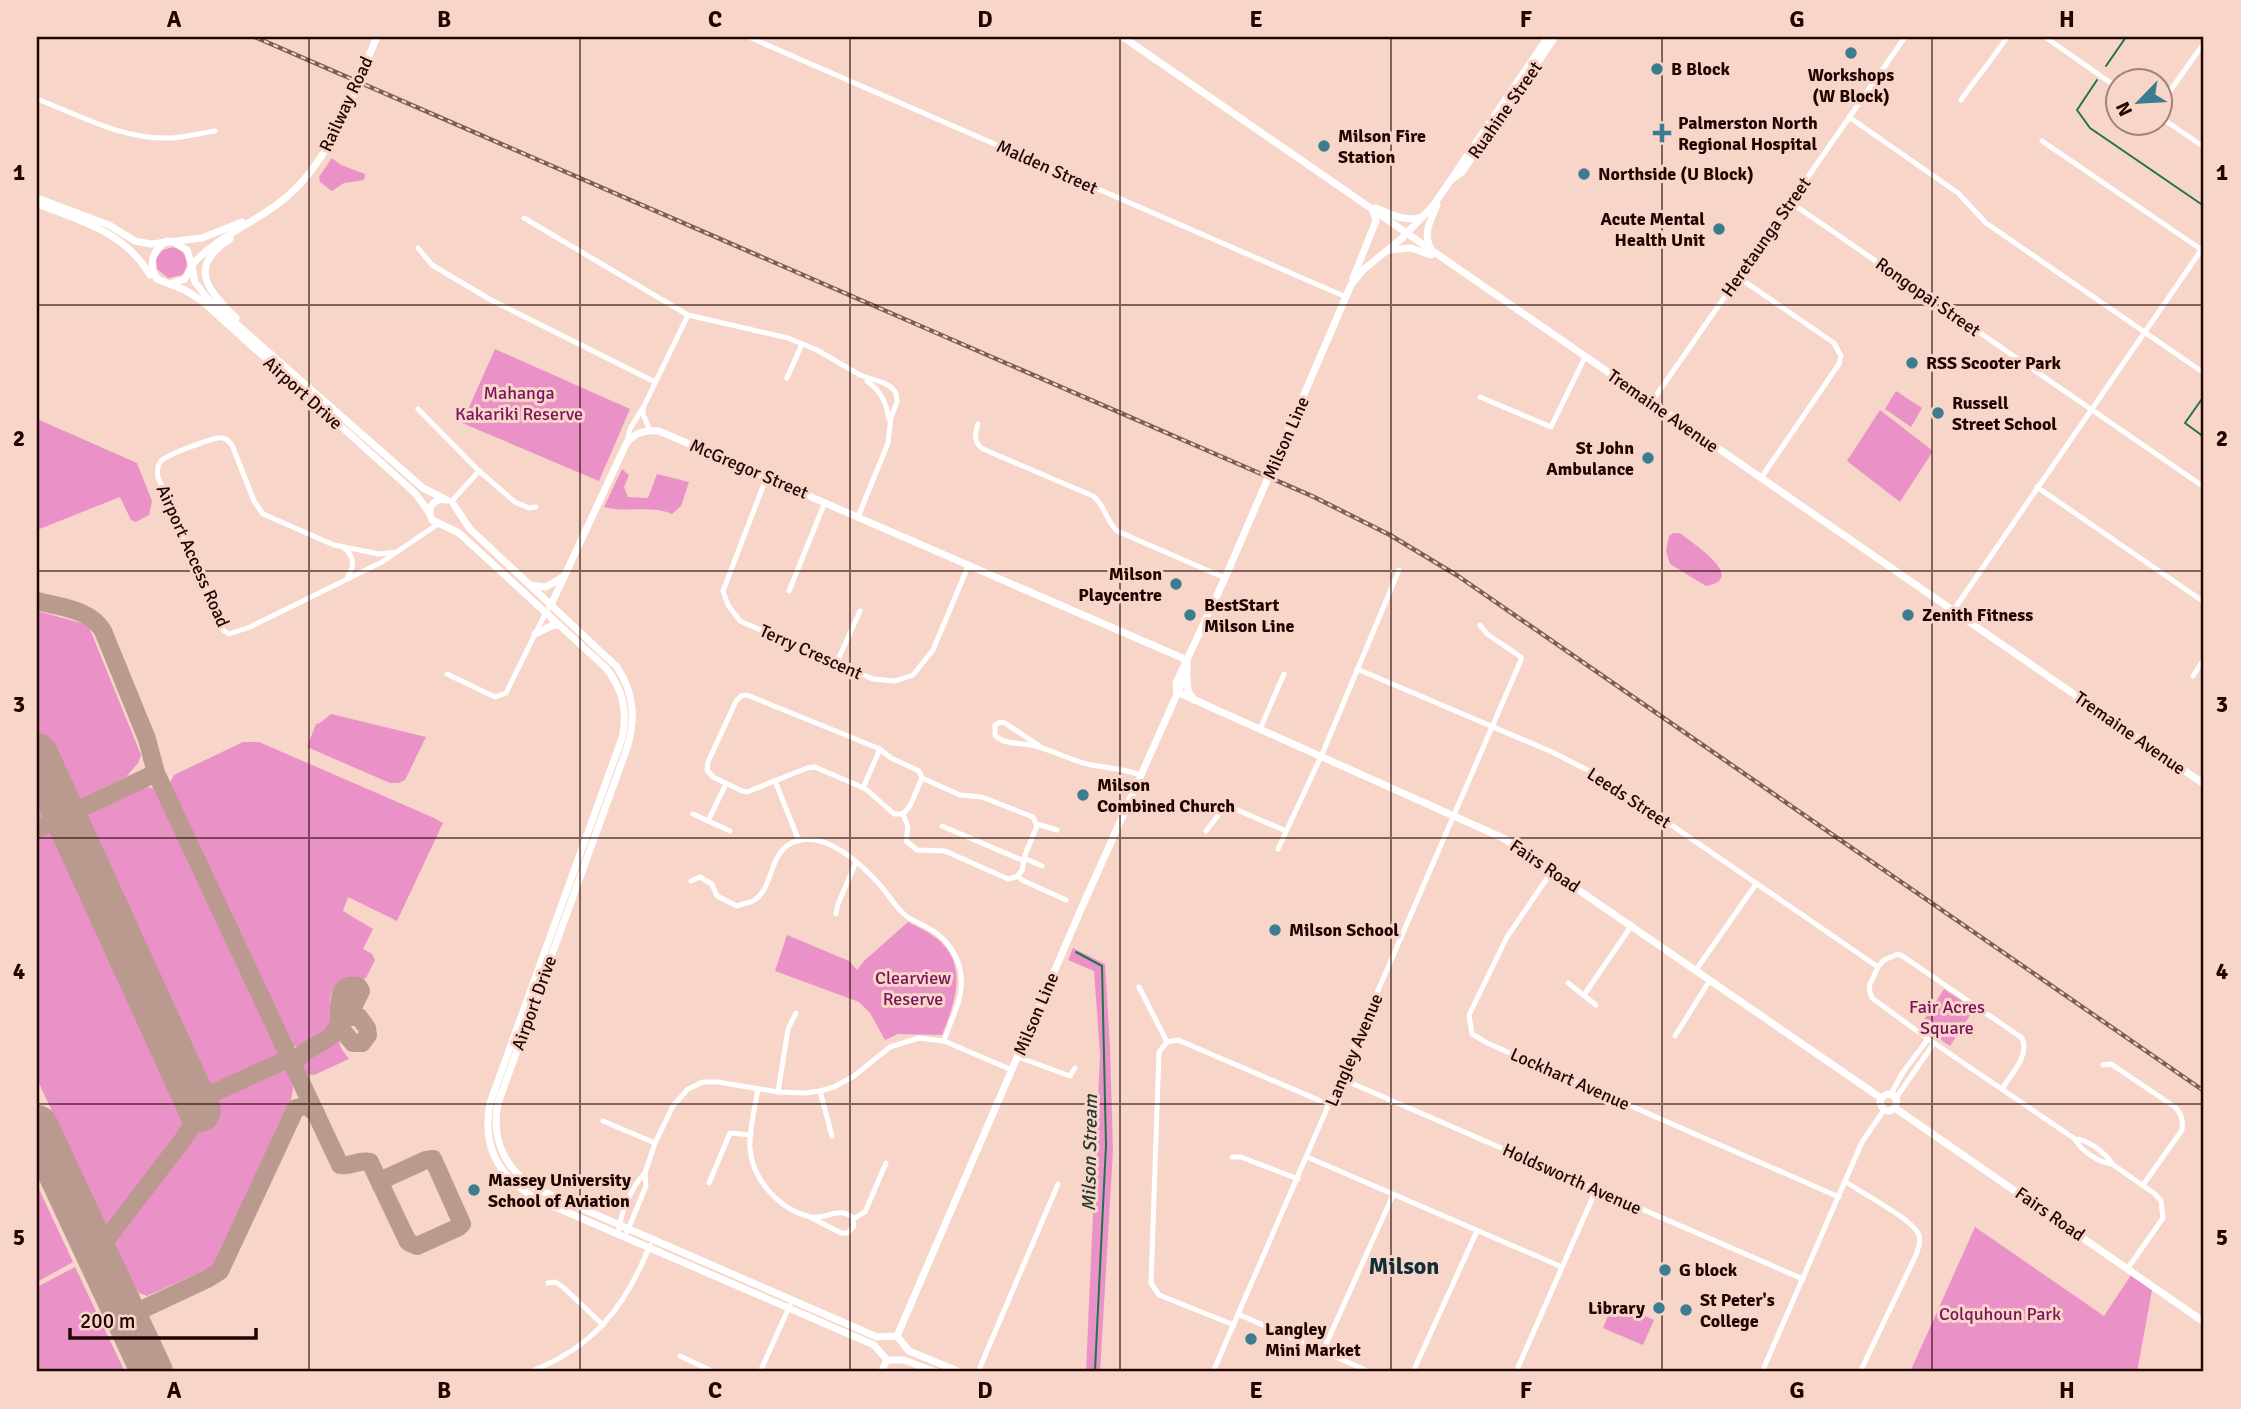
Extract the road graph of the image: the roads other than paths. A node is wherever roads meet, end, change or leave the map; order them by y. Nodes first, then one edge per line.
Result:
1 (377, 37) edge
2 (749, 37) edge
3 (1123, 37) edge
4 (1905, 37) edge
5 (2007, 37) edge
6 (2045, 37) edge
7 (1549, 38) edge
8 (2204, 43) edge
9 (2104, 78) edge
10 (2174, 86) edge
11 (37, 99) edge
12 (1961, 100) dead end
13 (1849, 117) junction
14 (2174, 126) edge
15 (215, 131) dead end
16 (2042, 141) dead end
17 (2204, 147) edge
18 (1442, 194) junction
19 (37, 198) edge
20 (283, 200) junction
21 (1363, 202) junction
22 (1790, 202) junction
23 (38, 205) edge
24 (1370, 208) junction
25 (262, 216) junction
26 (1425, 216) junction
27 (524, 218) dead end
28 (1407, 233) junction
29 (170, 241) junction
30 (418, 248) dead end
31 (2203, 248) edge
32 (1382, 254) junction
33 (1437, 255) junction
34 (2197, 256) junction
35 (2204, 261) edge
36 (192, 266) junction
37 (1454, 266) junction
38 (1738, 277) junction
39 (164, 283) junction
40 (1351, 285) junction
41 (1346, 297) junction
42 (688, 315) junction
43 (2145, 332) junction
44 (803, 344) junction
45 (262, 346) junction
46 (1585, 357) junction
47 (2204, 373) edge
48 (860, 375) junction
49 (787, 378) dead end
50 (655, 382) junction
51 (1480, 397) dead end
52 (1651, 402) junction
53 (644, 406) junction
54 (418, 409) dead end
55 (2092, 410) junction
56 (978, 424) dead end
57 (890, 426) junction
58 (650, 431) junction
59 (626, 443) junction
60 (479, 471) junction
61 (767, 476) junction
62 (1761, 478) junction
63 (2037, 487) junction
64 (2204, 487) edge
65 (451, 502) junction
66 (825, 502) junction
67 (536, 507) dead end
68 (430, 516) junction
69 (858, 517) junction
70 (440, 525) junction
71 (421, 534) junction
72 (334, 545) junction
73 (397, 552) junction
74 (969, 564) junction
75 (1399, 570) dead end
76 (564, 575) junction
77 (347, 578) junction
78 (1225, 578) junction
79 (529, 585) junction
80 (789, 591) dead end
81 (2204, 602) edge
82 (551, 604) junction
83 (860, 611) dead end
84 (1953, 611) junction
85 (545, 614) junction
86 (558, 625) junction
87 (1480, 625) dead end
88 (535, 634) junction
89 (2204, 659) edge
90 (1187, 660) junction
91 (836, 664) junction
92 (1357, 669) junction
93 (1187, 672) junction
94 (447, 674) dead end
95 (1284, 674) dead end
96 (2193, 676) dead end
97 (1177, 692) junction
98 (1194, 701) junction
99 (1492, 727) junction
100 (1260, 729) junction
101 (1041, 747) junction
102 (880, 749) junction
103 (1321, 756) junction
104 (1140, 775) junction
105 (922, 778) junction
106 (775, 780) junction
107 (726, 784) junction
108 (2204, 784) edge
109 (863, 788) junction
110 (694, 814) dead end
111 (903, 814) junction
112 (1455, 815) junction
113 (708, 821) junction
114 (1037, 824) junction
115 (942, 826) dead end
116 (1057, 830) dead end
117 (730, 831) dead end
118 (1206, 831) dead end
119 (1286, 831) junction
120 (799, 841) junction
121 (1278, 849) dead end
122 (1024, 859) junction
123 (856, 862) junction
124 (1042, 866) dead end
125 (1552, 871) junction
126 (1018, 876) junction
127 (691, 881) dead end
128 (1756, 884) junction
129 (1066, 900) dead end
130 (836, 914) dead end
131 (1632, 925) junction
132 (1878, 967) junction
133 (1696, 970) junction
134 (1710, 980) junction
135 (1568, 983) dead end
136 (1139, 987) dead end
137 (1584, 995) junction
138 (1596, 1005) dead end
139 (796, 1013) dead end
140 (1675, 1036) dead end
141 (944, 1041) junction
142 (1931, 1041) junction
143 (1167, 1042) junction
144 (1018, 1057) junction
145 (2103, 1065) dead end
146 (1075, 1068) dead end
147 (1012, 1070) junction
148 (1342, 1079) junction
149 (758, 1089) junction
150 (2002, 1089) junction
151 (820, 1091) junction
152 (778, 1093) junction
153 (1894, 1096) junction
154 (1881, 1098) junction
155 (1330, 1105) junction
156 (1895, 1108) junction
157 (1884, 1110) junction
158 (603, 1121) dead end
159 (751, 1135) junction
160 (832, 1136) dead end
161 (655, 1143) junction
162 (1232, 1157) dead end
163 (1307, 1157) junction
164 (886, 1163) dead end
165 (645, 1173) junction
166 (1298, 1179) junction
167 (1846, 1182) junction
168 (709, 1183) dead end
169 (1059, 1184) dead end
170 (2143, 1185) junction
171 (1596, 1190) junction
172 (1393, 1195) junction
173 (1839, 1197) junction
174 (808, 1216) junction
175 (853, 1219) junction
176 (618, 1224) junction
177 (629, 1229) junction
178 (1477, 1231) junction
179 (620, 1236) junction
180 (652, 1239) junction
181 (649, 1248) junction
182 (1562, 1267) junction
183 (2128, 1268) junction
184 (1803, 1279) junction
185 (548, 1283) dead end
186 (792, 1300) junction
187 (789, 1309) junction
188 (1238, 1314) junction
189 (2204, 1322) edge
190 (603, 1325) junction
191 (1234, 1325) junction
192 (885, 1336) junction
193 (897, 1336) junction
194 (904, 1345) junction
195 (1323, 1351) junction
196 (879, 1352) junction
197 (680, 1356) dead end
198 (887, 1360) junction
199 (898, 1360) junction
200 (529, 1372) edge
201 (714, 1372) edge
202 (760, 1372) edge
203 (881, 1372) edge
204 (936, 1372) edge
205 (960, 1372) edge
206 (978, 1372) edge
207 (1213, 1372) edge
208 (1370, 1372) edge
209 (1413, 1372) edge
210 (1516, 1372) edge
211 (1762, 1372) edge
212 (1860, 1372) edge

1 - 20 main road, Railway Road
2 - 41 street, Malden Street
3 - 21 main road, Tremaine Avenue
4 - 13 street, Heretaunga Street
5 - 12 street
6 - 9 street
7 - 18 main road, Ruahine Street
8 - 10 street
11 - 15 street
13 - 22 street, Heretaunga Street
13 - 43 street
14 - 17 street
16 - 31 street
18 - 26 main road, Ruahine Street
18 - 33 main road
19 - 29 main road, Railway Road
20 - 25 main road, Railway Road
20 - 29 main road, Railway Road
21 - 24 main road, Tremaine Avenue
21 - 26 main road
22 - 38 street, Heretaunga Street
22 - 55 street, Rongopai Street
23 - 39 main road
24 - 28 main road, Tremaine Avenue
24 - 40 main road
25 - 36 main road, Railway Road
25 - 45 main road
26 - 28 main road, Ruahine Street
27 - 42 street
28 - 32 main road, Milson Line
28 - 33 main road, Tremaine Avenue
29 - 36 main road
29 - 39 main road
30 - 50 street
31 - 34 street
32 - 37 main road
32 - 40 main road, Milson Line
33 - 37 main road, Tremaine Avenue
34 - 35 street
34 - 43 street
36 - 39 main road
36 - 45 main road, Airport Drive
37 - 46 main road, Tremaine Avenue
38 - 52 street, Heretaunga Street
38 - 62 street
39 - 68 main road, Airport Drive
40 - 41 main road, Milson Line
41 - 78 main road, Milson Line
42 - 44 street
42 - 50 street
43 - 47 street
43 - 55 street
44 - 48 street
44 - 49 street
45 - 65 main road, Airport Drive
46 - 51 street
46 - 52 main road, Tremaine Avenue
48 - 57 street
48 - 57 street
50 - 53 street
52 - 62 main road, Tremaine Avenue
53 - 58 street
53 - 59 street
54 - 60 street
55 - 63 street
55 - 64 street, Rongopai Street
56 - 78 street
57 - 69 street
58 - 59 main road
58 - 61 main road, McGregor Street
59 - 76 main road
60 - 65 street
60 - 67 street
61 - 66 main road, McGregor Street
61 - 91 street, Terry Crescent
62 - 84 main road, Tremaine Avenue
63 - 81 street
63 - 84 street
65 - 68 main road
65 - 70 main road
65 - 79 main road, Airport Drive
66 - 69 main road, McGregor Street
66 - 80 street
68 - 70 main road
68 - 71 street, Airport Access Road
69 - 74 main road, McGregor Street
70 - 71 street, Airport Access Road
70 - 85 main road, Airport Drive
71 - 73 street, Airport Access Road
72 - 73 street, Airport Access Road
72 - 77 street
72 - 77 street, Airport Access Road
73 - 77 street, Airport Access Road
74 - 90 main road, McGregor Street
74 - 91 street, Terry Crescent
75 - 92 street
76 - 79 main road
76 - 82 main road
78 - 90 main road, Milson Line
79 - 82 main road, Airport Drive
82 - 85 main road
82 - 176 main road, Airport Drive
83 - 91 street
84 - 108 main road, Tremaine Avenue
85 - 86 main road, Airport Drive
85 - 88 street
86 - 88 main road
86 - 179 main road, Airport Drive
87 - 99 street, Langley Avenue
88 - 94 street
89 - 96 street
90 - 93 main road, Milson Line
90 - 97 main road, Milson Line
92 - 99 street, Leeds Street
92 - 103 street
93 - 97 main road, Milson Line
93 - 98 main road
95 - 100 street
97 - 98 main road, Fairs Road
97 - 104 main road, Milson Line
98 - 100 main road, Fairs Road
99 - 112 street, Langley Avenue
99 - 128 street, Leeds Street
100 - 103 main road, Fairs Road
101 - 101 street
101 - 104 street
102 - 105 street
102 - 107 street
102 - 109 street
103 - 112 main road, Fairs Road
103 - 119 street
104 - 144 main road, Milson Line
105 - 111 street
105 - 114 street
106 - 107 street
106 - 109 street
106 - 120 street
107 - 113 street
109 - 111 street
110 - 113 street
111 - 126 street
112 - 125 main road, Fairs Road
112 - 148 street, Langley Avenue
113 - 117 street
114 - 116 street
114 - 122 street
115 - 122 street
118 - 119 street
119 - 121 street
120 - 123 street
120 - 127 street
122 - 124 street
122 - 126 street
123 - 130 street
123 - 141 street
125 - 131 main road, Fairs Road
125 - 173 street, Lockhart Avenue
126 - 129 street
128 - 132 street, Leeds Street
128 - 133 street
131 - 133 main road, Fairs Road
131 - 137 street
132 - 142 street
132 - 150 street
133 - 134 main road, Fairs Road
134 - 140 street
134 - 154 main road, Fairs Road
135 - 137 street
136 - 143 street
137 - 138 street
139 - 152 street
141 - 147 street
141 - 151 street
142 - 150 street
142 - 153 street
143 - 155 street
143 - 191 street
144 - 146 street
144 - 147 main road, Milson Line
145 - 170 street
147 - 193 main road, Milson Line
148 - 155 street, Langley Avenue
148 - 171 street, Holdsworth Avenue
149 - 152 street
149 - 159 street
149 - 161 street
150 - 170 street
151 - 152 street
151 - 160 street
153 - 154 main road
153 - 156 main road
154 - 157 main road
155 - 163 street, Langley Avenue
156 - 157 main road
156 - 183 main road, Fairs Road
157 - 167 street
158 - 161 street
159 - 168 street
159 - 174 street
161 - 165 street
162 - 166 street
163 - 166 street, Langley Avenue
163 - 172 street
164 - 175 street
165 - 176 street
165 - 177 street
166 - 188 street, Langley Avenue
167 - 173 street
167 - 212 street
169 - 206 street
170 - 183 street
171 - 182 street
171 - 184 street, Holdsworth Avenue
172 - 178 street
172 - 195 street
173 - 184 street
174 - 175 street
174 - 175 street
176 - 177 main road, Airport Drive
176 - 179 street
177 - 179 street
177 - 180 main road, Airport Drive
178 - 182 street
178 - 209 street
179 - 181 main road, Airport Drive
180 - 181 street
180 - 186 main road, Airport Drive
181 - 187 main road, Airport Drive
181 - 190 street
182 - 210 street
183 - 189 main road, Fairs Road
184 - 211 street
185 - 190 street
186 - 187 street
186 - 192 main road, Airport Drive
187 - 196 main road, Airport Drive
187 - 202 street
188 - 191 street, Langley Avenue
188 - 195 street
190 - 200 street
191 - 207 street, Langley Avenue
192 - 193 main road
192 - 196 main road
193 - 194 main road
194 - 199 main road
194 - 205 main road
195 - 208 street
196 - 198 main road
197 - 201 street
198 - 199 main road
198 - 203 main road
199 - 204 main road

